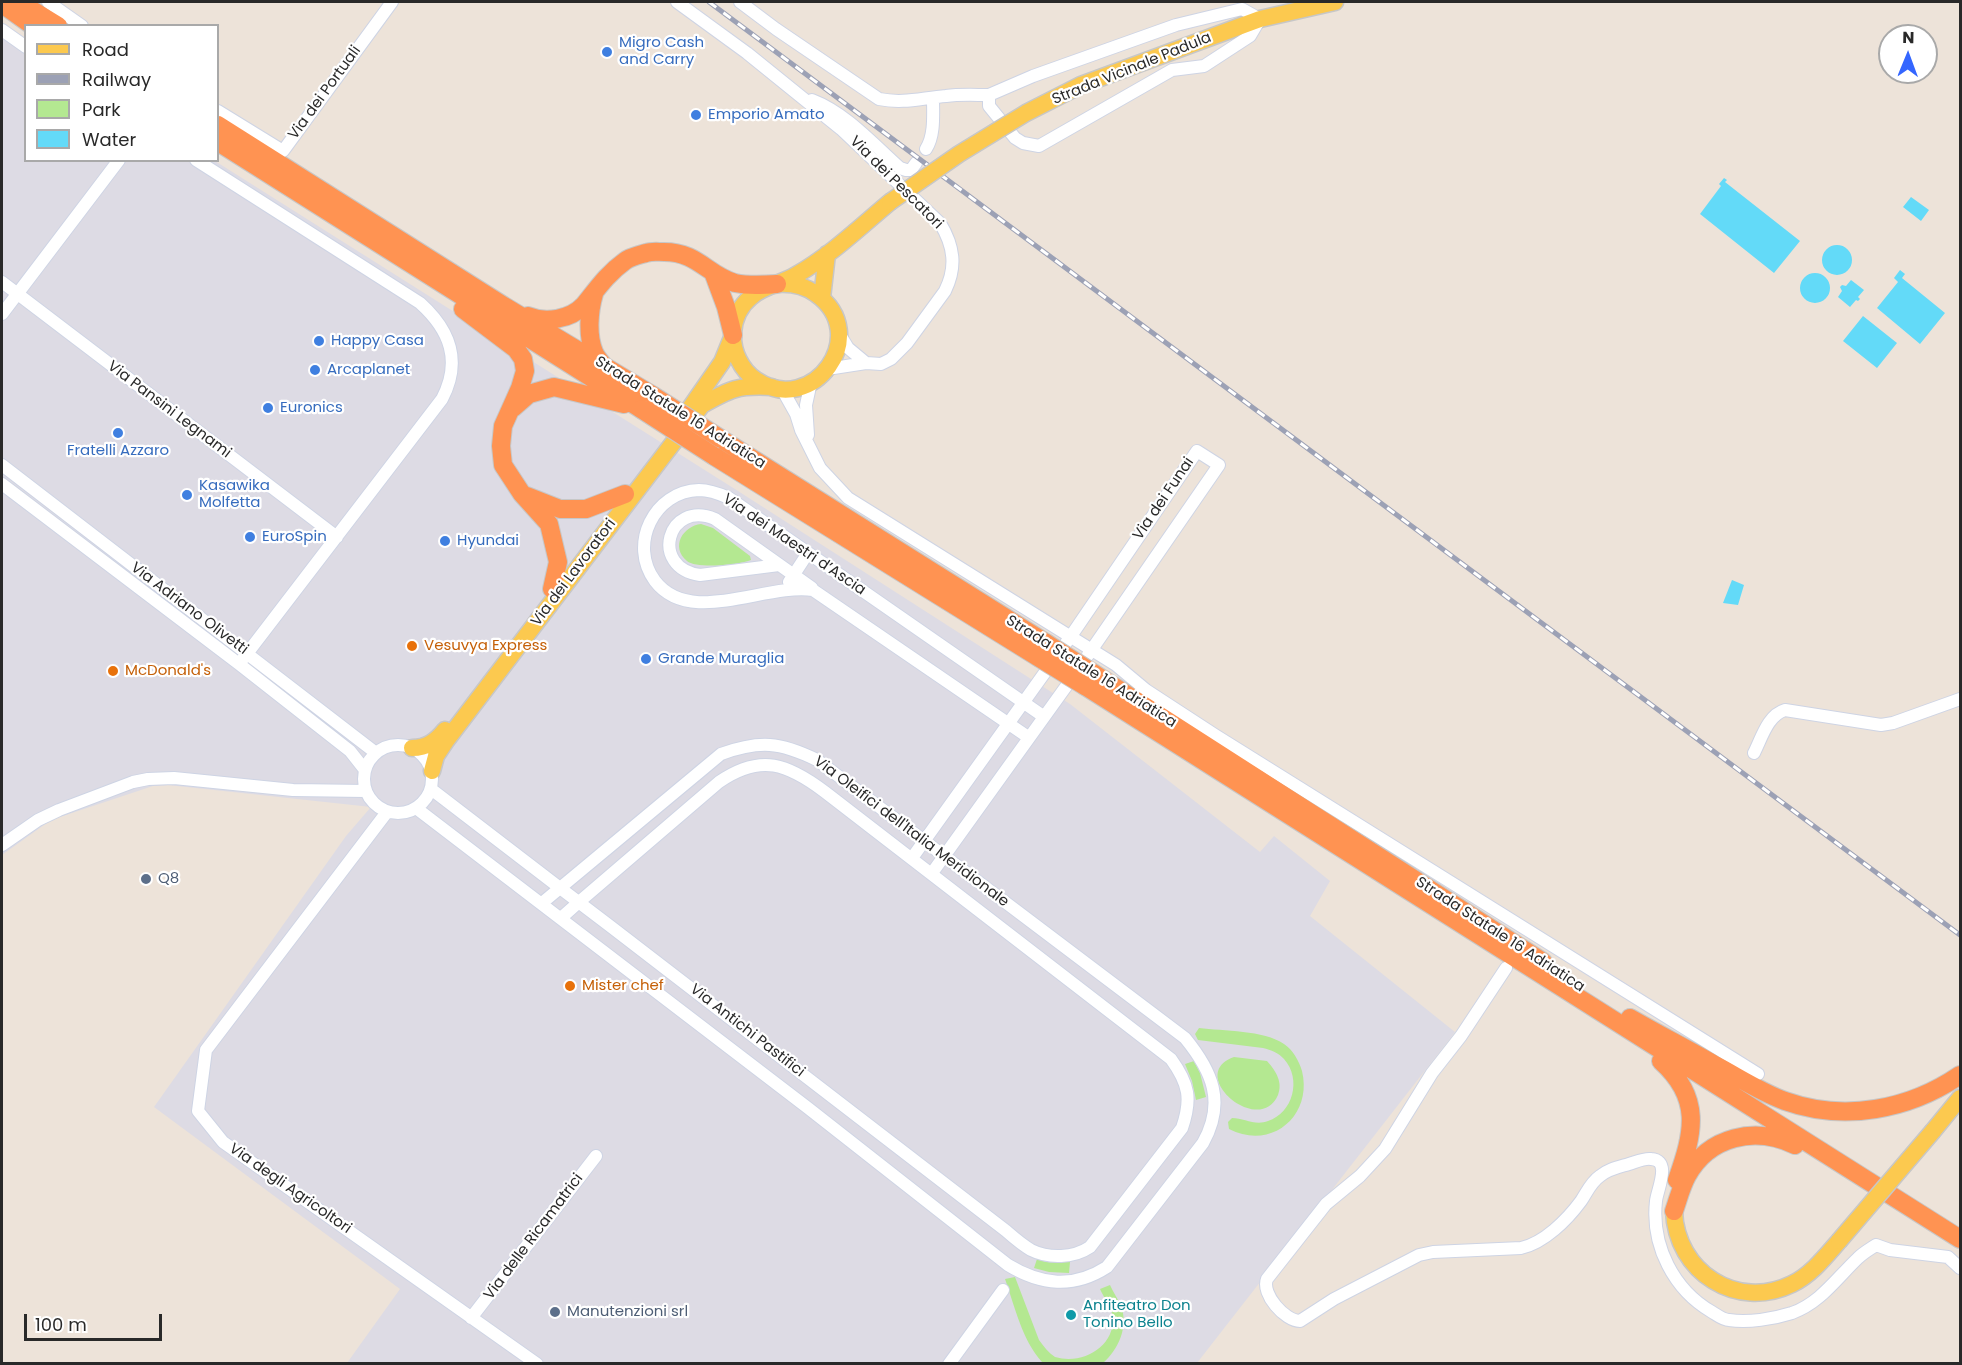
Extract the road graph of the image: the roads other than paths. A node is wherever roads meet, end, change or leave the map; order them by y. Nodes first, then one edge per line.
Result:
1 (20, 2) edge
2 (48, 2) edge
3 (392, 2) edge
4 (677, 2) edge
5 (740, 2) edge
6 (1335, 2) edge
7 (2, 4) edge
8 (1260, 19) junction
9 (30, 24) edge
10 (55, 24) edge
11 (79, 24) edge
12 (2, 30) edge
13 (24, 46) edge
14 (797, 94) junction
15 (989, 95) junction
16 (933, 98) junction
17 (219, 112) edge
18 (219, 126) edge
19 (219, 143) edge
20 (926, 149) dead end
21 (117, 162) edge
22 (199, 162) edge
23 (916, 163) dead end
24 (827, 254) junction
25 (418, 269) junction
26 (713, 272) junction
27 (2, 282) edge
28 (600, 283) junction
29 (777, 284) junction
30 (17, 294) junction
31 (822, 298) junction
32 (504, 306) junction
33 (2, 314) edge
34 (839, 333) junction
35 (733, 335) junction
36 (866, 363) junction
37 (604, 366) junction
38 (827, 369) junction
39 (811, 382) junction
40 (777, 388) junction
41 (646, 402) junction
42 (698, 404) junction
43 (510, 411) junction
44 (809, 445) junction
45 (2, 465) edge
46 (2, 484) edge
47 (522, 494) junction
48 (625, 494) junction
49 (337, 537) junction
50 (808, 553) junction
51 (779, 565) junction
52 (794, 576) junction
53 (552, 589) junction
54 (784, 590) junction
55 (820, 593) junction
56 (1071, 636) junction
57 (1042, 650) junction
58 (1092, 650) junction
59 (247, 653) junction
60 (239, 664) junction
61 (1089, 680) junction
62 (1960, 699) edge
63 (1023, 702) junction
64 (1043, 716) junction
65 (1008, 724) junction
66 (1028, 737) junction
67 (442, 739) junction
68 (412, 748) junction
69 (376, 753) junction
70 (1754, 753) dead end
71 (365, 770) junction
72 (432, 771) junction
73 (431, 789) junction
74 (366, 791) junction
75 (859, 791) junction
76 (416, 808) junction
77 (846, 808) junction
78 (387, 812) junction
79 (925, 840) junction
80 (2, 845) edge
81 (944, 856) junction
82 (912, 858) junction
83 (932, 873) junction
84 (560, 888) junction
85 (579, 902) junction
86 (542, 903) junction
87 (561, 918) junction
88 (1506, 968) dead end
89 (1590, 1007) junction
90 (1630, 1018) junction
91 (1758, 1074) dead end
92 (1960, 1075) edge
93 (1960, 1098) edge
94 (596, 1155) dead end
95 (1875, 1186) junction
96 (1674, 1211) junction
97 (1960, 1226) edge
98 (1960, 1239) edge
99 (1033, 1251) joint
100 (1008, 1265) joint
101 (1960, 1268) edge
102 (1003, 1290) dead end
103 (471, 1318) junction
104 (537, 1364) edge
105 (949, 1364) edge

1 - 10 highway
2 - 11 street
3 - 17 street, Via dei Portuali
4 - 14 street, Via dei Pescatori
5 - 16 street
6 - 8 main road, Strada Vicinale Padula
7 - 9 highway
8 - 15 street
8 - 15 street
8 - 24 main road, Strada Vicinale Padula, bridge
12 - 13 street
14 - 23 street
14 - 36 street, Via dei Pescatori
15 - 16 street
16 - 20 street
18 - 32 highway, Strada Statale 16 Adriatica
19 - 25 highway, Strada Statale 16 Adriatica
21 - 30 street
22 - 49 street
24 - 29 main road, Strada Vicinale Padula
24 - 31 main road
25 - 41 highway, Strada Statale 16 Adriatica
25 - 43 highway
26 - 28 highway
26 - 29 highway
26 - 35 highway
27 - 30 street, Via Pansini Legnami
28 - 32 highway
28 - 37 highway
29 - 31 main road
29 - 35 main road, Strada Vicinale Padula
30 - 33 street
30 - 49 street, Via Pansini Legnami
31 - 34 main road
32 - 37 highway, Strada Statale 16 Adriatica
34 - 36 street
34 - 38 main road
35 - 40 main road
35 - 42 main road, Strada Vicinale Padula
36 - 38 street, Via dei Pescatori
37 - 41 highway, Strada Statale 16 Adriatica
38 - 39 main road
39 - 40 main road
39 - 44 street
40 - 42 main road
40 - 44 street
41 - 43 highway
41 - 57 highway, Strada Statale 16 Adriatica, bridge
41 - 57 highway, Strada Statale 16 Adriatica, bridge
42 - 48 main road, Via dei Lavoratori
42 - 67 main road, Via dei Lavoratori
43 - 47 highway
44 - 56 street
45 - 59 street, Via Adriano Olivetti
46 - 60 street, Via Adriano Olivetti
47 - 48 highway
47 - 53 highway
48 - 53 main road, Via dei Lavoratori
49 - 59 street
50 - 52 street
50 - 54 street, Via dei Maestri d’Ascia
50 - 63 street, Via dei Maestri d’Ascia
51 - 51 street
51 - 52 street
52 - 54 street
52 - 55 street
53 - 67 main road, Via dei Lavoratori
54 - 55 street, Via dei Maestri d’Ascia
55 - 65 street, Via dei Maestri d’Ascia
56 - 58 street
56 - 58 street, Via dei Funai
56 - 63 street, Via dei Funai
57 - 61 highway, Strada Statale 16 Adriatica, bridge
58 - 64 street, Via dei Funai
58 - 91 street
59 - 60 street
59 - 69 street, Via Adriano Olivetti
60 - 71 street, Via Adriano Olivetti
61 - 89 highway, Strada Statale 16 Adriatica
61 - 90 highway, Strada Statale 16 Adriatica
62 - 70 street
63 - 64 street, Via dei Maestri d’Ascia
63 - 65 street, Via dei Funai
64 - 66 street, Via dei Funai
65 - 66 street, Via dei Maestri d’Ascia
65 - 79 street, Via dei Funai
66 - 81 street, Via dei Funai
67 - 68 main road
67 - 72 main road
68 - 69 street
68 - 72 street
69 - 71 street
71 - 74 street
72 - 73 street
73 - 76 street
73 - 84 street, Via Antichi Pastifici
74 - 78 street
74 - 80 street
75 - 77 street
75 - 79 street, Via Oleifici dell'Italia Meridionale
75 - 84 street, Via Oleifici dell'Italia Meridionale
76 - 78 street
76 - 86 street, Via Antichi Pastifici
77 - 82 street, Via Oleifici dell'Italia Meridionale
77 - 85 street, Via Oleifici dell'Italia Meridionale
78 - 103 street, Via degli Agricoltori
79 - 81 street, Via Oleifici dell'Italia Meridionale
79 - 82 street, Via dei Funai
81 - 83 street, Via dei Funai
81 - 100 street, Via Oleifici dell'Italia Meridionale
82 - 83 street, Via Oleifici dell'Italia Meridionale
83 - 99 street, Via Oleifici dell'Italia Meridionale
84 - 85 street, Via Antichi Pastifici
84 - 86 street, Via Oleifici dell'Italia Meridionale
85 - 87 street, Via Oleifici dell'Italia Meridionale
85 - 99 street, Via Antichi Pastifici
86 - 87 street, Via Antichi Pastifici
87 - 100 street, Via Antichi Pastifici
88 - 101 street
89 - 95 highway, Strada Statale 16 Adriatica
89 - 96 highway
90 - 92 highway
90 - 97 highway, Strada Statale 16 Adriatica
93 - 96 main road, bridge
94 - 103 street, Via delle Ricamatrici
95 - 96 highway
95 - 98 highway, Strada Statale 16 Adriatica
102 - 105 street
103 - 104 street, Via degli Agricoltori

